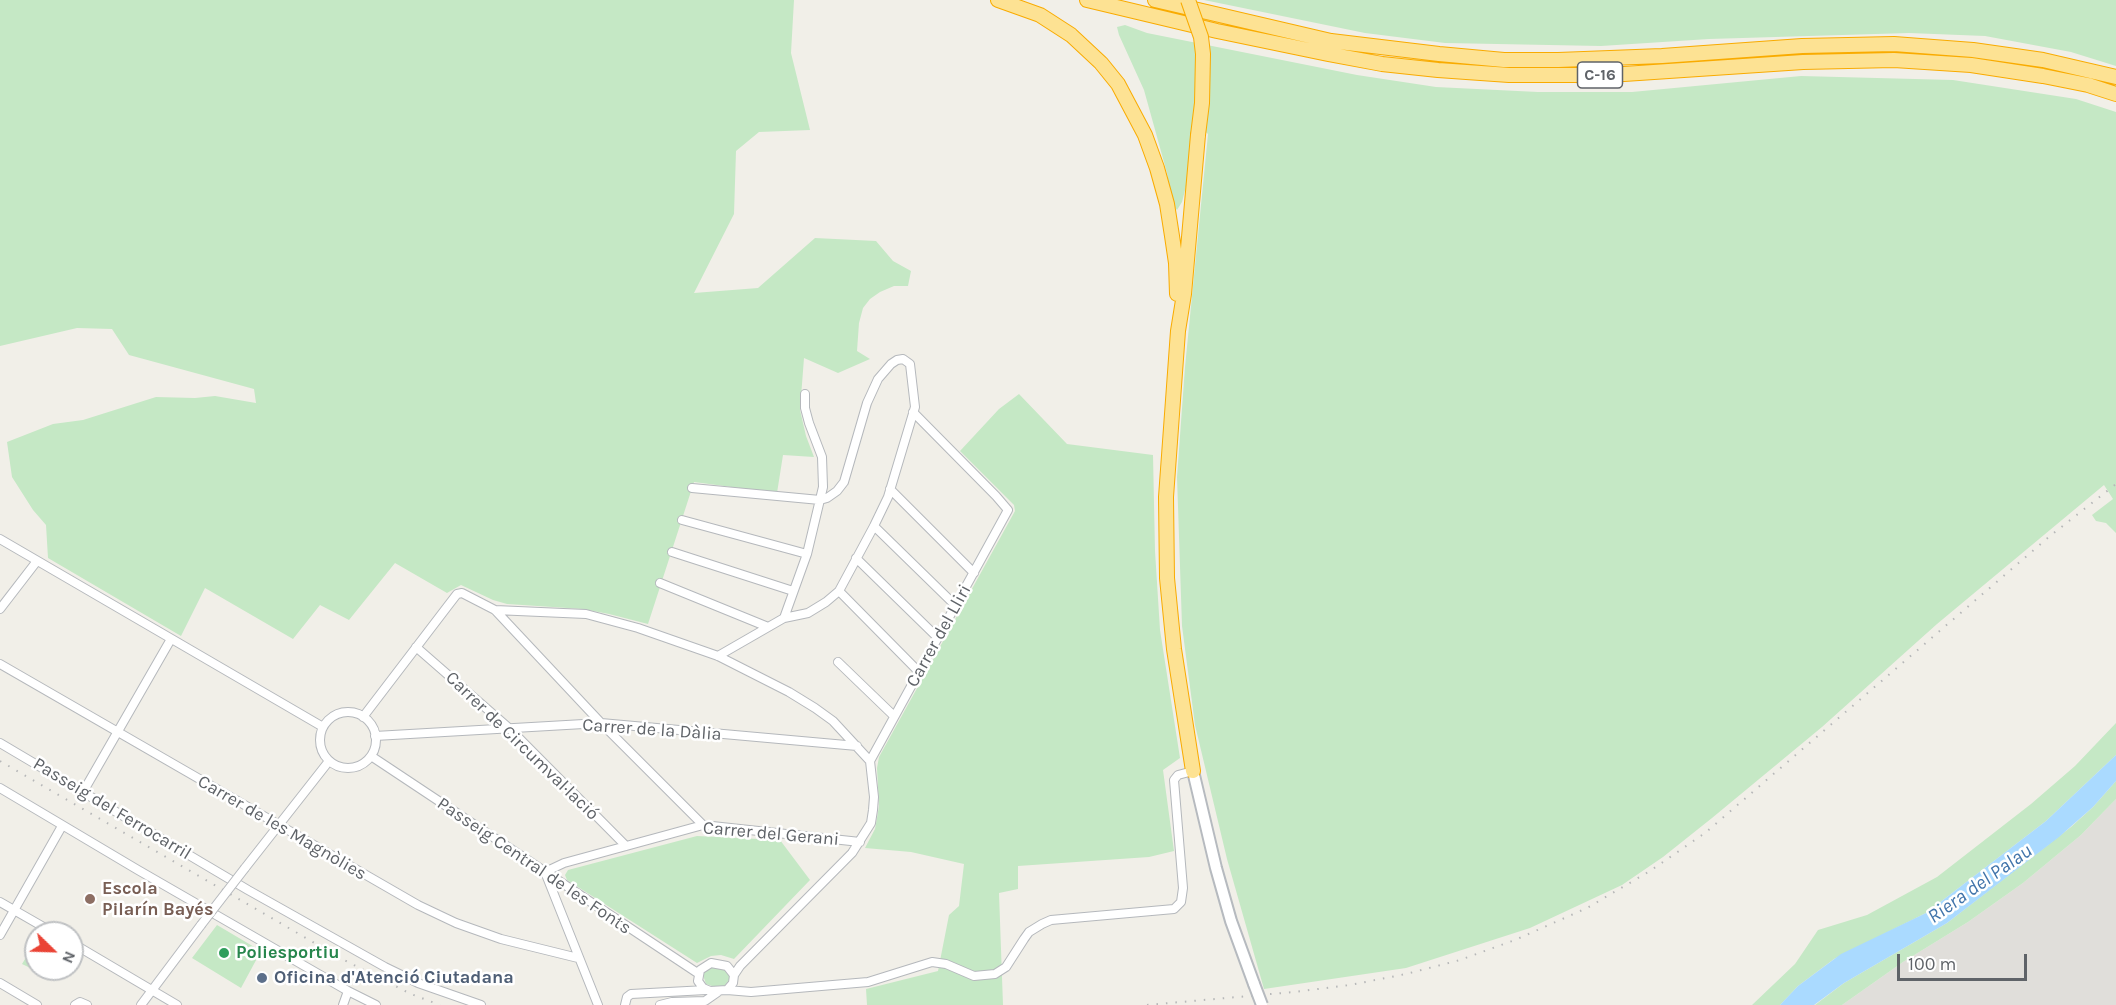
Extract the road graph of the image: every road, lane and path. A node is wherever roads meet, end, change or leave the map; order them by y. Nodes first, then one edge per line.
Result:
1 (998, 0) edge
2 (1087, 0) edge
3 (1155, 0) edge
4 (1188, 0) edge
5 (2116, 77) edge
6 (2116, 94) edge
7 (1178, 331) junction
8 (805, 394) dead end
9 (914, 412) junction
10 (692, 488) dead end
11 (890, 489) junction
12 (820, 500) junction
13 (682, 520) dead end
14 (874, 526) junction
15 (0, 538) edge
16 (672, 552) dead end
17 (807, 554) junction
18 (856, 558) junction
19 (37, 561) junction
20 (974, 573) junction
21 (660, 583) dead end
22 (794, 591) junction
23 (839, 591) junction
24 (956, 606) junction
25 (0, 609) edge
26 (495, 610) junction
27 (784, 618) junction
28 (768, 627) junction
29 (938, 638) junction
30 (171, 639) junction
31 (416, 648) junction
32 (718, 656) junction
33 (838, 662) dead end
34 (0, 664) edge
35 (919, 672) junction
36 (894, 716) junction
37 (363, 717) junction
38 (601, 723) junction
39 (323, 727) junction
40 (510, 729) junction
41 (117, 732) junction
42 (375, 736) junction
43 (0, 743) edge
44 (857, 746) junction
45 (370, 756) junction
46 (329, 761) junction
47 (870, 761) junction
48 (1193, 771) junction
49 (0, 788) edge
50 (83, 792) junction
51 (703, 825) junction
52 (62, 826) junction
53 (279, 826) junction
54 (860, 842) junction
55 (626, 846) junction
56 (545, 872) junction
57 (0, 902) edge
58 (15, 910) junction
59 (34, 921) edge
60 (0, 935) edge
61 (84, 951) edge
62 (578, 958) junction
63 (699, 974) junction
64 (735, 975) junction
65 (0, 983) edge
66 (706, 990) junction
67 (152, 991) junction
68 (348, 991) junction
69 (723, 991) junction
70 (37, 1005) edge
71 (75, 1005) edge
72 (87, 1005) edge
73 (141, 1005) edge
74 (177, 1005) edge
75 (342, 1005) edge
76 (376, 1005) edge
77 (481, 1005) edge
78 (598, 1005) edge
79 (625, 1005) edge
80 (660, 1005) edge
81 (1262, 1005) edge

1 - 7 highway
2 - 6 highway, C-16
3 - 5 highway, C-16
4 - 7 highway, bridge
7 - 48 highway
8 - 12 street
9 - 11 street
9 - 12 street
9 - 20 street, Carrer del Lliri
10 - 12 street
11 - 14 street
11 - 20 street
12 - 17 street
13 - 17 street
14 - 18 street
14 - 24 street
15 - 19 street
16 - 22 street
17 - 22 street
18 - 23 street
18 - 29 street
19 - 25 street
19 - 30 street
20 - 24 street, Carrer del Lliri
21 - 28 street
22 - 27 street
23 - 27 street
23 - 35 street
24 - 29 street, Carrer del Lliri
26 - 31 street
26 - 32 street
26 - 38 street
27 - 28 street
28 - 32 street
29 - 35 street, Carrer del Lliri
30 - 39 street
30 - 41 street
31 - 37 street
31 - 40 street, Carrer de Circumval·lació
32 - 44 street
33 - 36 street
34 - 41 street, Carrer de les Magnòlies
35 - 36 street, Carrer del Lliri
36 - 47 street, Carrer del Lliri
37 - 39 street
37 - 42 street
38 - 40 street, Carrer de la Dàlia
38 - 44 street, Carrer de la Dàlia
38 - 51 street
39 - 46 street
40 - 42 street, Carrer de la Dàlia
40 - 55 street, Carrer de Circumval·lació
41 - 50 street
41 - 53 street, Carrer de les Magnòlies
42 - 45 street
43 - 50 street, Passeig del Ferrocarril
44 - 47 street
45 - 46 street
45 - 56 street, Passeig Central de les Fonts
46 - 53 street
47 - 54 street
48 - 69 street
48 - 81 main road, bridge
49 - 52 street
50 - 77 street, Passeig del Ferrocarril
51 - 54 street, Carrer del Gerani
51 - 55 street, Carrer del Gerani
52 - 58 street
52 - 68 street
53 - 62 street, Carrer de les Magnòlies
53 - 67 street, bridge
54 - 64 street
55 - 56 street, Carrer del Gerani
56 - 62 street
56 - 63 street, Passeig Central de les Fonts
57 - 58 street
58 - 59 street
58 - 60 street
61 - 67 street
62 - 78 street
63 - 64 street
63 - 66 street
64 - 69 street
65 - 70 street
66 - 69 street
66 - 79 street
67 - 73 street
67 - 74 street
68 - 75 street
68 - 76 street
69 - 80 street
71 - 72 street

